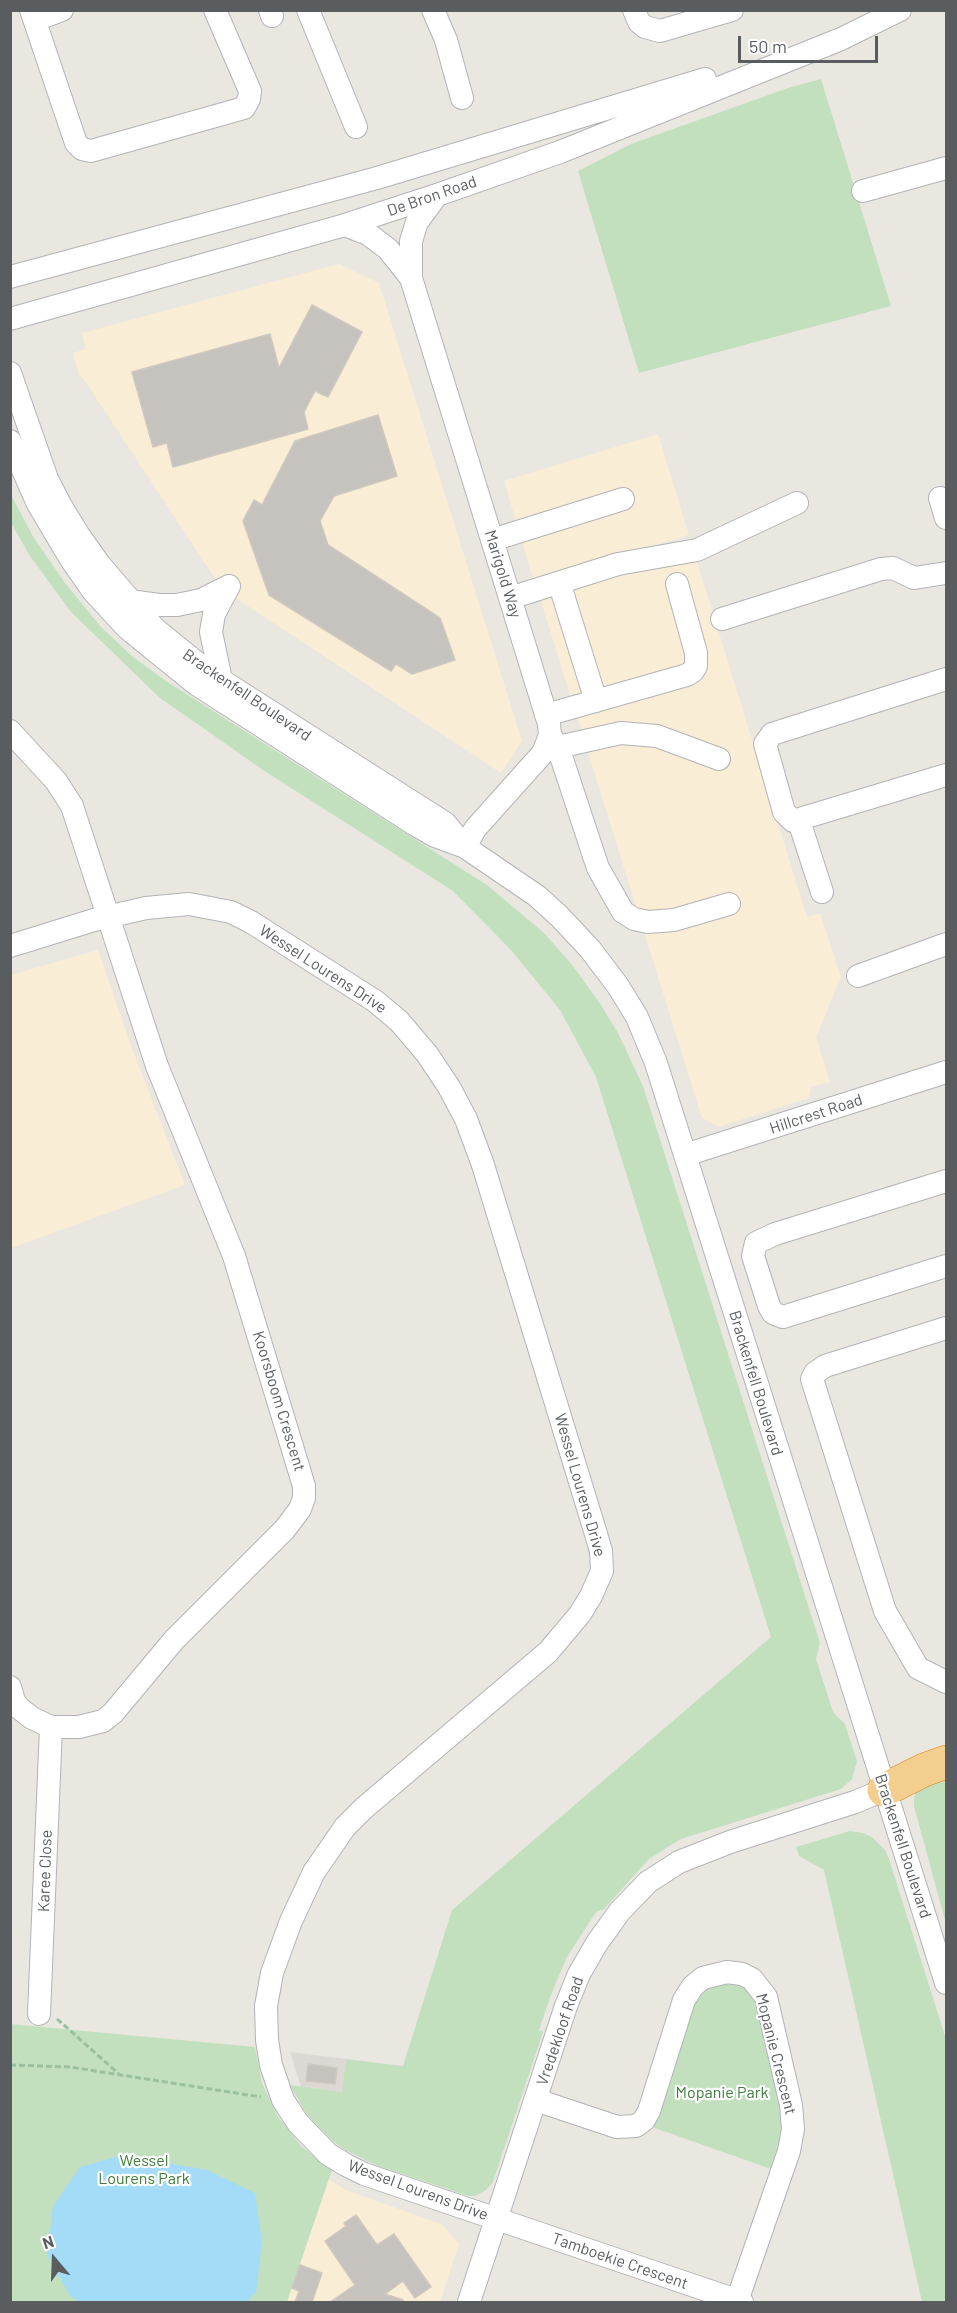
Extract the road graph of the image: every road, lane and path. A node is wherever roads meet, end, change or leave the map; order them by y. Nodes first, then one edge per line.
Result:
1 (62, 10) edge
2 (215, 10) edge
3 (308, 10) edge
4 (433, 10) edge
5 (634, 10) edge
6 (900, 10) edge
7 (729, 11) edge
8 (33, 15) edge
9 (842, 39) junction
10 (462, 98) dead end
11 (356, 127) dead end
12 (946, 168) edge
13 (863, 191) dead end
14 (437, 195) junction
15 (345, 225) junction
16 (10, 277) edge
17 (411, 278) junction
18 (10, 319) edge
19 (10, 373) edge
20 (10, 441) edge
21 (623, 499) dead end
22 (797, 503) dead end
23 (492, 540) junction
24 (936, 575) edge
25 (677, 584) dead end
26 (563, 596) dead end
27 (510, 598) junction
28 (129, 601) junction
29 (722, 619) dead end
30 (946, 679) edge
31 (221, 680) junction
32 (596, 701) junction
33 (10, 731) edge
34 (551, 732) junction
35 (719, 759) dead end
36 (946, 776) edge
37 (799, 821) junction
38 (465, 847) junction
39 (822, 892) dead end
40 (729, 904) dead end
41 (108, 916) junction
42 (946, 945) edge
43 (10, 946) edge
44 (858, 976) dead end
45 (946, 1072) edge
46 (685, 1155) junction
47 (946, 1181) edge
48 (946, 1266) edge
49 (946, 1328) edge
50 (946, 1682) edge
51 (10, 1687) edge
52 (51, 1727) junction
53 (946, 1762) edge
54 (884, 1790) junction
55 (946, 1983) edge
56 (40, 2009) joint
57 (10, 2064) edge
58 (121, 2075) junction
59 (283, 2100) junction
60 (536, 2100) junction
61 (497, 2220) junction
62 (469, 2302) edge
63 (740, 2302) edge

1 - 8 street
2 - 8 street
3 - 11 street
4 - 10 street
5 - 7 street
6 - 9 street, De Bron Road
9 - 14 street, De Bron Road
9 - 16 street, De Bron Road
12 - 13 street
14 - 15 street, De Bron Road
14 - 17 street, Marigold Way
15 - 17 street, Marigold Way
15 - 18 street, De Bron Road
17 - 23 street, Marigold Way
19 - 28 street, Brackenfell Boulevard
20 - 38 street, Brackenfell Boulevard
21 - 23 street
22 - 27 street
23 - 27 street, Marigold Way
24 - 29 street
25 - 32 street
26 - 32 street
27 - 34 street, Marigold Way
28 - 31 street, Brackenfell Boulevard
28 - 31 street
30 - 37 street
31 - 38 street, Brackenfell Boulevard
32 - 34 street
33 - 41 street, Koorsboom Crescent
34 - 35 street
34 - 38 street
34 - 40 street, Marigold Way
36 - 37 street
37 - 39 street
38 - 46 street, Brackenfell Boulevard
41 - 43 street, Wessel Lourens Drive
41 - 52 street, Koorsboom Crescent
41 - 59 street, Wessel Lourens Drive
42 - 44 street
45 - 46 street, Hillcrest Road
46 - 54 street, Brackenfell Boulevard
47 - 48 street
49 - 50 street
51 - 52 street
52 - 56 street, Karee Close
53 - 54 highway
54 - 55 street, Brackenfell Boulevard
54 - 60 street, Vredekloof Road
56 - 58 path
57 - 58 path
58 - 59 path
59 - 61 street, Wessel Lourens Drive
60 - 61 street, Vredekloof Road
60 - 63 street, Mopanie Crescent
61 - 62 street, Vredekloof Road
61 - 63 street, Tamboekie Crescent

